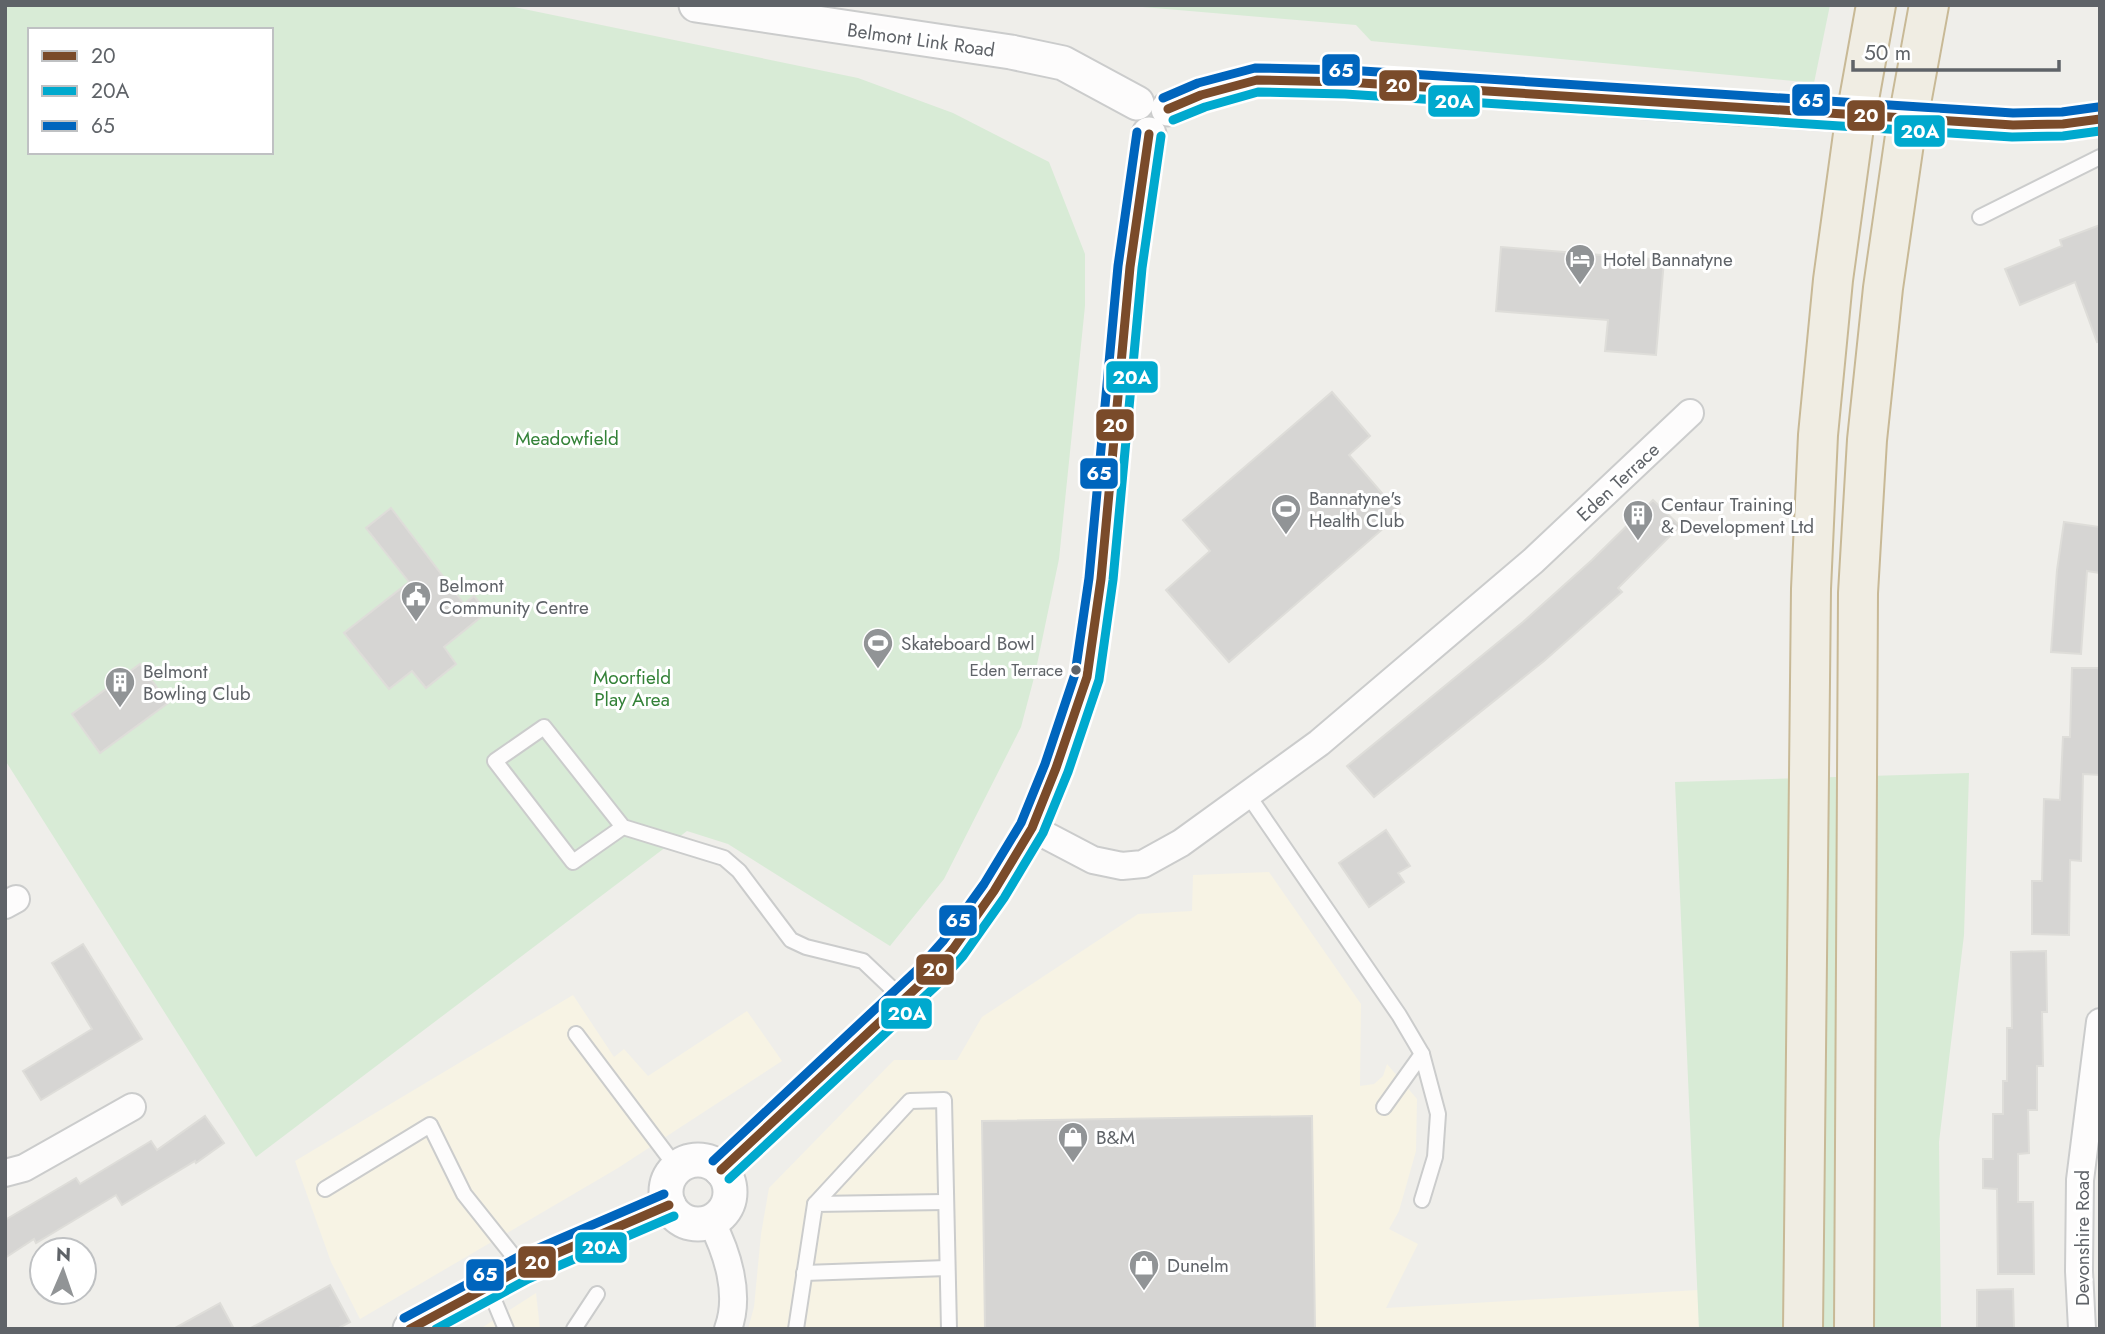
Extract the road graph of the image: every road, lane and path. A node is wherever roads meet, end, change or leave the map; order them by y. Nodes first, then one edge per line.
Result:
1 (696, 5) edge
2 (1876, 5) edge
3 (1929, 5) edge
4 (1151, 115) junction
5 (2100, 119) edge
6 (2100, 157) edge
7 (1980, 217) dead end
8 (1690, 412) dead end
9 (1248, 795) junction
10 (623, 827) junction
11 (1032, 828) junction
12 (905, 1001) junction
13 (2099, 1029) edge
14 (576, 1034) dead end
15 (1422, 1054) junction
16 (132, 1107) dead end
17 (1384, 1107) dead end
18 (677, 1168) junction
19 (721, 1170) junction
20 (5, 1173) edge
21 (325, 1189) dead end
22 (1422, 1200) dead end
23 (944, 1202) junction
24 (814, 1204) junction
25 (668, 1205) junction
26 (711, 1221) junction
27 (523, 1268) junction
28 (947, 1268) junction
29 (804, 1273) junction
30 (488, 1286) junction
31 (597, 1294) dead end
32 (410, 1329) edge
33 (506, 1329) edge
34 (574, 1329) edge
35 (728, 1329) edge
36 (796, 1329) edge
37 (949, 1329) edge
38 (1803, 1329) edge
39 (1854, 1329) edge
40 (2082, 1329) edge

1 - 4 street, Belmont Link Road
2 - 38 highway
3 - 39 highway
4 - 5 street, bridge
4 - 11 street
6 - 7 lane
8 - 9 street, Eden Terrace
9 - 11 street, Eden Terrace
9 - 15 lane
10 - 10 lane
10 - 12 lane
11 - 12 street
12 - 19 street
13 - 40 street, Devonshire Road
14 - 18 lane
15 - 17 lane
15 - 22 lane
16 - 20 street
18 - 19 street
18 - 25 street
19 - 26 street
21 - 27 lane
23 - 24 lane
23 - 24 lane
23 - 28 lane
24 - 29 lane
25 - 26 street
25 - 27 street
26 - 35 street
27 - 30 street
28 - 29 lane
28 - 37 lane
29 - 36 lane
30 - 32 street
30 - 33 lane
31 - 34 lane

